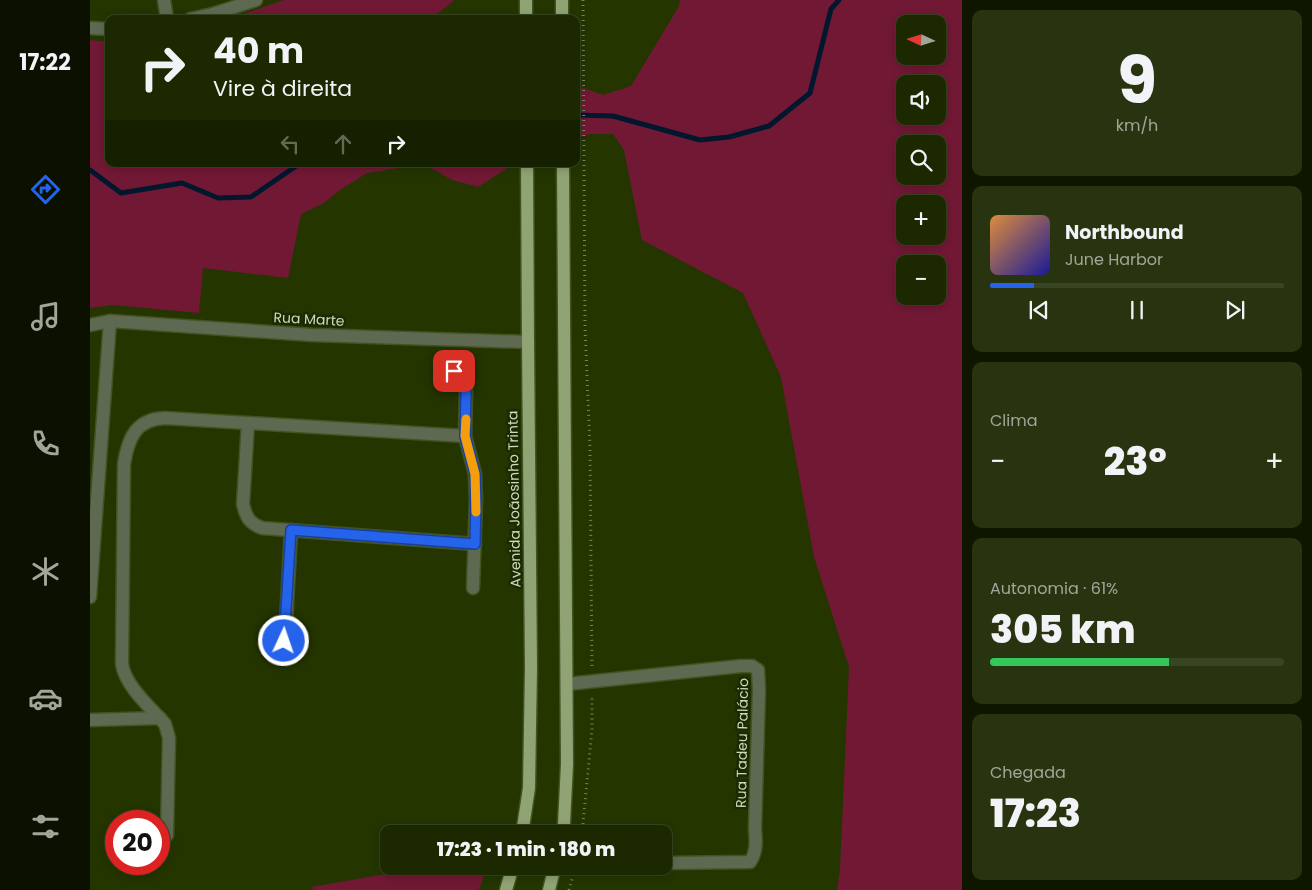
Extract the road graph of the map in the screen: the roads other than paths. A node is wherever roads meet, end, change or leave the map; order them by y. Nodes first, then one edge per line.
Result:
1 (164, 0) edge
2 (256, 0) edge
3 (526, 0) edge
4 (562, 0) edge
5 (166, 15) edge
6 (208, 15) edge
7 (526, 15) edge
8 (562, 15) edge
9 (90, 28) edge
10 (105, 29) edge
11 (527, 167) edge
12 (563, 167) edge
13 (110, 321) junction
14 (90, 325) edge
15 (528, 342) junction
16 (454, 371) dead end
17 (248, 423) junction
18 (465, 436) junction
19 (291, 530) junction
20 (475, 544) junction
21 (473, 588) dead end
22 (90, 596) edge
23 (284, 641) dead end
24 (567, 684) junction
25 (160, 718) junction
26 (90, 720) edge
27 (168, 810) edge
28 (523, 825) edge
29 (564, 825) edge
30 (672, 863) edge
31 (510, 875) edge
32 (553, 875) edge
33 (506, 890) edge
34 (549, 890) edge

1 - 5 street
2 - 6 street
3 - 7 main road
4 - 8 main road
9 - 10 street
11 - 15 main road, Avenida Joãosinho Trinta
12 - 24 main road
13 - 14 street, Rua Marte
13 - 15 street, Rua Marte
13 - 22 street
15 - 28 main road, Avenida Joãosinho Trinta
16 - 18 street
17 - 18 street
17 - 19 street
17 - 25 street
18 - 20 street
19 - 20 street
19 - 23 street
20 - 21 street
24 - 29 main road
24 - 30 street, Rua Tadeu Palácio
25 - 26 street
25 - 27 street
31 - 33 main road
32 - 34 main road

